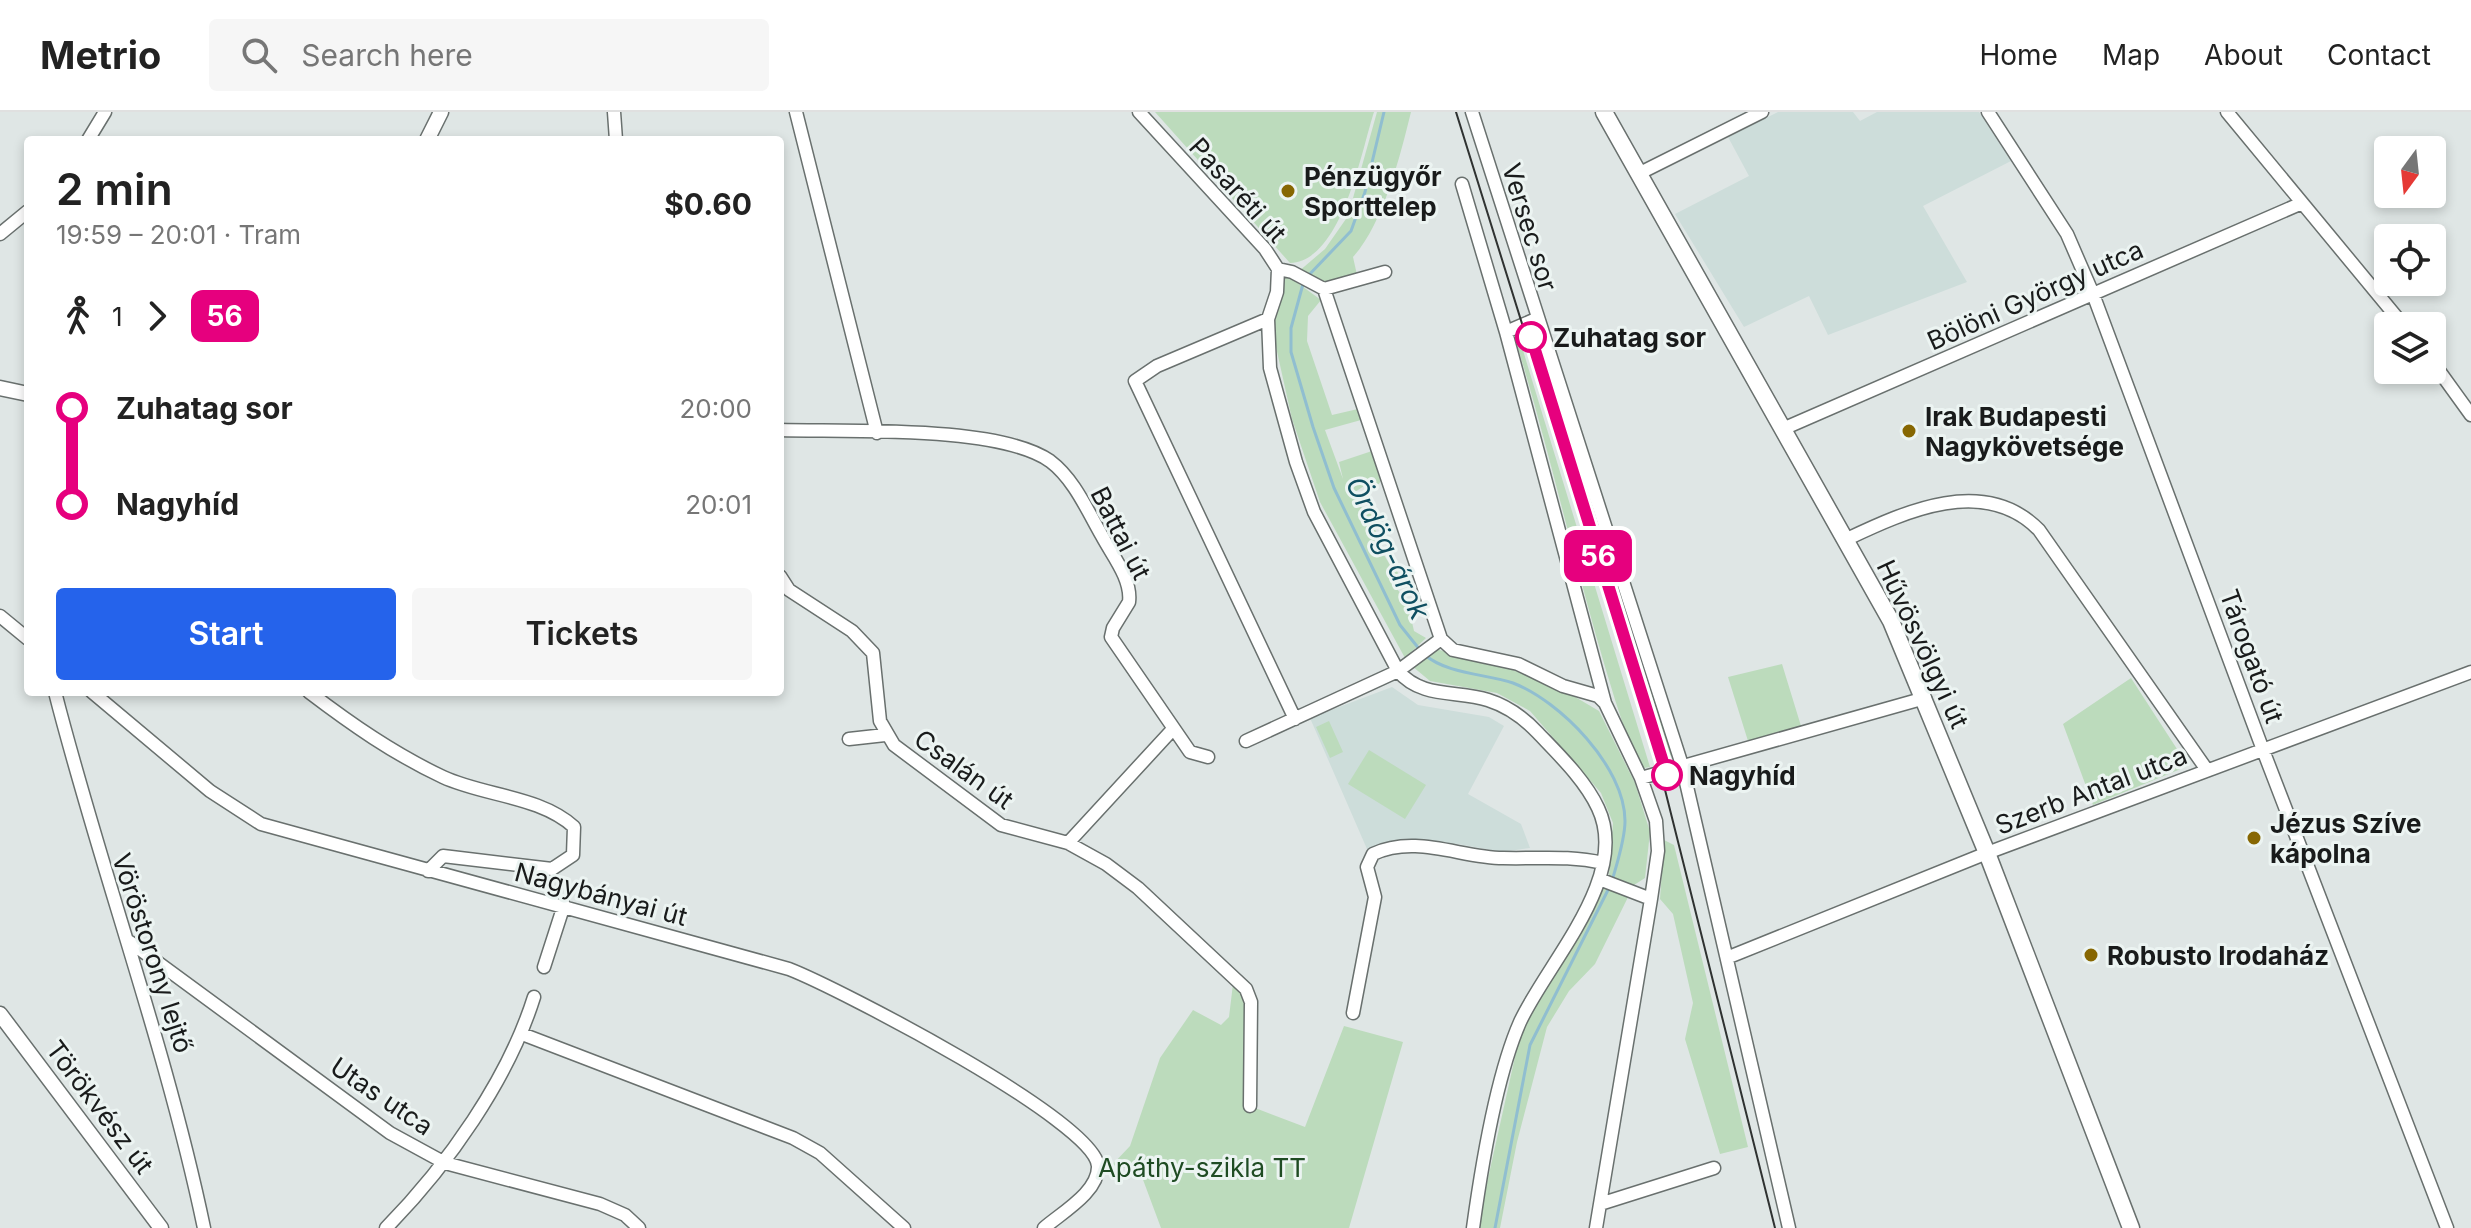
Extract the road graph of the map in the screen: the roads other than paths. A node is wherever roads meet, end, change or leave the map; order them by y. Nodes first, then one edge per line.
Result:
1 (105, 112) edge
2 (441, 112) edge
3 (614, 112) edge
4 (796, 112) edge
5 (1139, 112) edge
6 (1472, 112) edge
7 (1604, 112) edge
8 (1762, 112) edge
9 (1988, 112) edge
10 (2227, 112) edge
11 (90, 136) edge
12 (429, 136) edge
13 (616, 136) edge
14 (1638, 174) junction
15 (1462, 184) dead end
16 (2302, 203) junction
17 (24, 214) edge
18 (0, 234) edge
19 (1278, 269) junction
20 (1385, 272) dead end
21 (1322, 288) junction
22 (2093, 294) junction
23 (2392, 312) edge
24 (1268, 319) junction
25 (1536, 319) junction
26 (1506, 332) junction
27 (2446, 380) edge
28 (0, 388) edge
29 (24, 393) edge
30 (2471, 415) edge
31 (1785, 428) junction
32 (784, 430) edge
33 (877, 433) junction
34 (1847, 539) junction
35 (784, 582) edge
36 (0, 616) edge
37 (24, 636) edge
38 (1436, 643) junction
39 (1398, 671) junction
40 (2471, 672) edge
41 (56, 696) edge
42 (97, 696) edge
43 (314, 696) edge
44 (1925, 698) junction
45 (1605, 703) junction
46 (1295, 719) junction
47 (1173, 729) junction
48 (885, 735) junction
49 (849, 739) dead end
50 (1246, 741) dead end
51 (2263, 750) junction
52 (1208, 757) dead end
53 (1682, 765) junction
54 (2207, 770) junction
55 (1641, 778) junction
56 (1068, 843) junction
57 (1987, 853) junction
58 (1603, 863) junction
59 (428, 871) junction
60 (1599, 879) junction
61 (1651, 899) junction
62 (564, 905) junction
63 (130, 942) junction
64 (1729, 957) junction
65 (544, 967) dead end
66 (534, 997) dead end
67 (1353, 1013) dead end
68 (0, 1014) edge
69 (522, 1034) junction
70 (1250, 1106) dead end
71 (445, 1163) junction
72 (1714, 1168) dead end
73 (1600, 1204) junction
74 (161, 1228) edge
75 (204, 1228) edge
76 (386, 1228) edge
77 (639, 1228) edge
78 (904, 1228) edge
79 (1044, 1228) edge
80 (1473, 1228) edge
81 (1596, 1228) edge
82 (1789, 1228) edge
83 (2131, 1228) edge
84 (2447, 1228) edge

1 - 11 street
2 - 12 street
3 - 13 street
4 - 33 street
5 - 19 street, Pasaréti út
6 - 25 street, Versec sor
7 - 14 main road, Hűvösvölgyi út
8 - 14 street
9 - 22 street, Tárogató út
10 - 16 street
14 - 31 main road, Hűvösvölgyi út
15 - 26 street
16 - 22 street, Bölöni György utca
16 - 23 street
17 - 18 street
19 - 21 street
19 - 24 street, Pasaréti út
20 - 21 street
21 - 38 street
22 - 31 street, Bölöni György utca
22 - 51 street, Tárogató út
24 - 39 street, Pasaréti út
24 - 46 street
25 - 26 street
25 - 53 street, Versec sor
26 - 45 street
27 - 30 street
28 - 29 street
31 - 34 main road, Hűvösvölgyi út
32 - 33 street, Battai út
33 - 47 street, Battai út
34 - 44 main road, Hűvösvölgyi út
34 - 54 street
35 - 48 street, Csalán út
36 - 37 street
38 - 39 street
38 - 45 street
39 - 46 street
39 - 58 street
40 - 51 street, Szerb Antal utca
41 - 63 street, Vöröstorony lejtő
42 - 59 street
43 - 59 street, Nagybányai út
44 - 53 street
44 - 57 main road, Hűvösvölgyi út
45 - 55 street
46 - 50 street
47 - 52 street
47 - 56 street
48 - 49 street
48 - 56 street, Csalán út
51 - 54 street, Szerb Antal utca
51 - 84 street, Tárogató út
53 - 55 street
53 - 64 street, Versec sor
54 - 57 street, Szerb Antal utca
55 - 61 street
56 - 70 street, Csalán út
57 - 64 street, Szerb Antal utca
57 - 83 main road, Hűvösvölgyi út
58 - 60 street
58 - 67 street
59 - 62 street, Nagybányai út
60 - 61 street
60 - 80 street
61 - 73 street
62 - 65 street
62 - 79 street, Nagybányai út
63 - 71 street, Utas utca
63 - 75 street, Vöröstorony lejtő
64 - 82 street, Versec sor
66 - 69 street
68 - 74 street, Törökvész út
69 - 71 street
69 - 78 street
71 - 76 street
71 - 77 street, Utas utca
72 - 73 street
73 - 81 street

